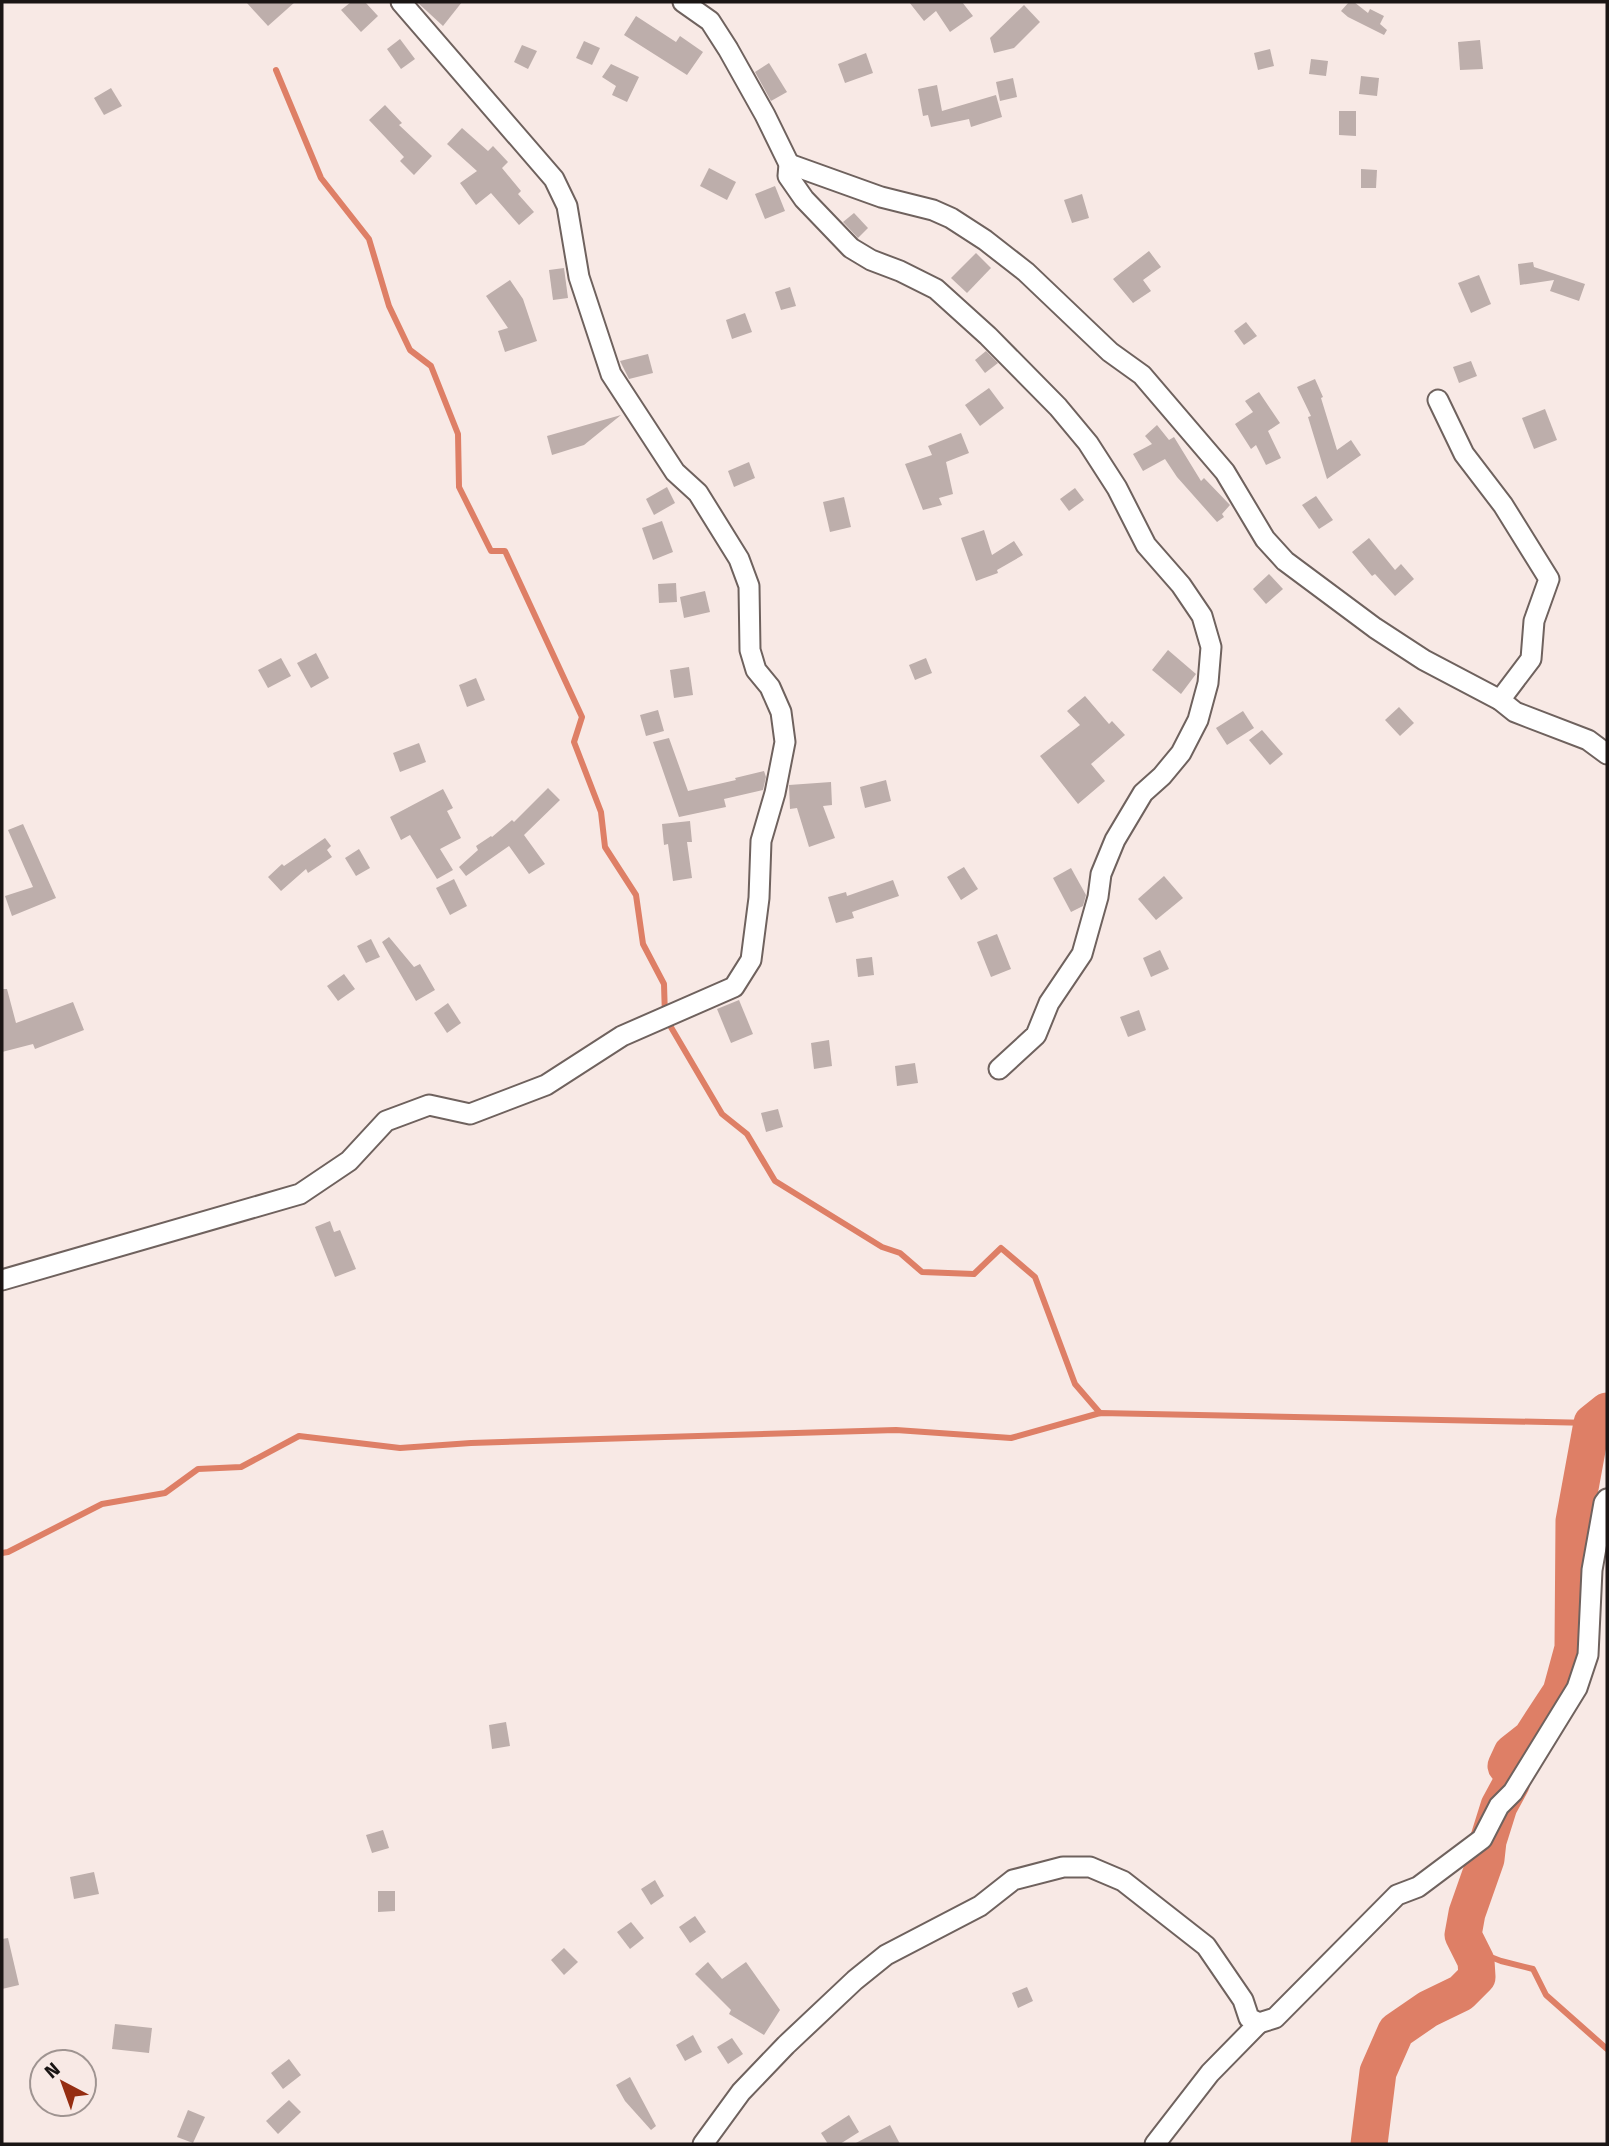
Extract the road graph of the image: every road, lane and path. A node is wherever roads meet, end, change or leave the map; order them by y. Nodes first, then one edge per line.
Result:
1 (401, 2) edge
2 (682, 2) edge
3 (789, 164) junction
4 (1438, 400) dead end
5 (1500, 700) junction
6 (1607, 754) edge
7 (999, 1069) dead end
8 (2, 1280) edge
9 (1607, 1499) edge
10 (1259, 2023) junction
11 (703, 2144) edge
12 (1155, 2144) edge

1 - 8 street
2 - 3 street
3 - 5 street
3 - 7 street
4 - 5 street
5 - 6 street
9 - 10 street
10 - 11 street
10 - 12 street

